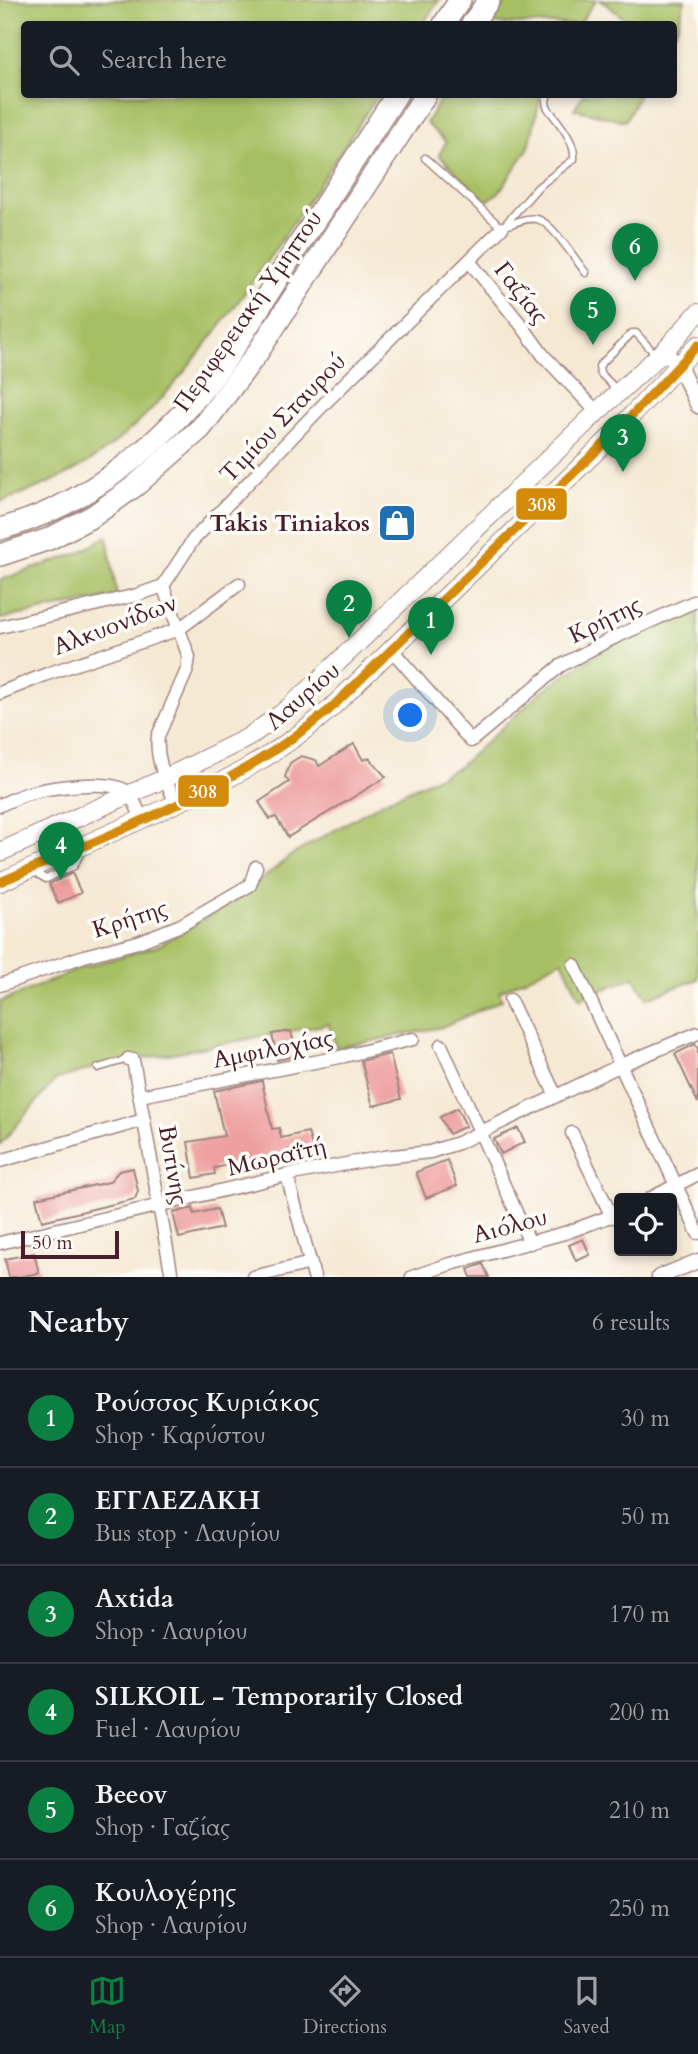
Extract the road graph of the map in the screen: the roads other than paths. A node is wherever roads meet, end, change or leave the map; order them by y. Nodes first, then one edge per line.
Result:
1 (460, 0) edge
2 (489, 0) edge
3 (446, 21) edge
4 (474, 21) edge
5 (394, 98) edge
6 (423, 98) edge
7 (546, 98) edge
8 (425, 158) dead end
9 (502, 228) junction
10 (469, 261) junction
11 (586, 273) dead end
12 (698, 313) edge
13 (698, 345) edge
14 (661, 354) junction
15 (679, 366) junction
16 (619, 392) junction
17 (698, 406) edge
18 (597, 412) junction
19 (0, 529) edge
20 (0, 555) edge
21 (239, 584) dead end
22 (163, 586) junction
23 (698, 600) edge
24 (0, 627) edge
25 (179, 629) junction
26 (391, 649) junction
27 (0, 693) edge
28 (166, 778) junction
29 (130, 794) junction
30 (176, 804) junction
31 (0, 805) edge
32 (142, 819) junction
33 (0, 852) edge
34 (256, 867) dead end
35 (0, 882) edge
36 (574, 965) dead end
37 (0, 985) edge
38 (510, 1000) dead end
39 (698, 1033) edge
40 (413, 1040) dead end
41 (441, 1045) dead end
42 (130, 1059) joint
43 (621, 1065) junction
44 (98, 1068) dead end
45 (140, 1096) junction
46 (555, 1096) junction
47 (144, 1120) junction
48 (481, 1132) junction
49 (572, 1133) dead end
50 (0, 1161) edge
51 (698, 1174) edge
52 (287, 1175) junction
53 (677, 1186) junction
54 (662, 1193) edge
55 (159, 1206) junction
56 (614, 1213) edge
57 (614, 1215) edge
58 (698, 1233) edge
59 (0, 1243) edge
60 (530, 1243) junction
61 (698, 1261) edge
62 (311, 1263) junction
63 (449, 1271) edge
64 (172, 1277) edge
65 (253, 1277) edge
66 (314, 1277) edge
67 (411, 1277) edge
68 (659, 1277) edge

1 - 3 highway
2 - 4 highway
5 - 19 highway, Περιφερειακή Υμηττού
6 - 20 highway, Περιφερειακή Υμηττού
7 - 9 lane
8 - 9 lane
9 - 10 street, Τιμίου Σταυρού
9 - 11 lane
10 - 18 street, Γαζίας
10 - 22 street, Τιμίου Σταυρού
12 - 14 main road, Λαυρίου
13 - 15 main road, Λαυρίου
14 - 15 street
14 - 16 main road, Λαυρίου
14 - 16 lane
15 - 17 street
15 - 26 main road, Λαυρίου
16 - 18 main road, Λαυρίου
18 - 28 main road, Λαυρίου
21 - 25 street, Αλκυονίδων
22 - 24 street
22 - 25 street
23 - 26 street, Κρήτης
25 - 27 street, Αλκυονίδων
25 - 28 street
26 - 30 main road, Λαυρίου
28 - 29 main road, Λαυρίου
28 - 30 street
29 - 31 street
29 - 32 street
29 - 33 main road, Λαυρίου
30 - 32 main road, Λαυρίου
32 - 35 main road, Λαυρίου
34 - 37 street, Κρήτης
36 - 43 street
38 - 46 street
39 - 43 street, Μωραΐτή
40 - 45 street, Αμφιλοχίας
41 - 48 street
42 - 44 lane
42 - 45 street, Βυτίνης
43 - 46 street, Μωραΐτή
43 - 53 street
45 - 47 street, Βυτίνης
46 - 48 street, Μωραΐτή
47 - 50 street
47 - 55 street, Βυτίνης
48 - 52 street, Μωραΐτή
48 - 60 street
49 - 56 street
51 - 53 street
52 - 55 street, Μωραΐτή
52 - 62 street
53 - 54 street
53 - 58 street
55 - 59 street, Μωραΐτή
55 - 64 street, Βυτίνης
57 - 60 street, Αιόλου
60 - 63 street, Αιόλου
61 - 68 street
62 - 65 street
62 - 66 street
63 - 67 street, Αιόλου

